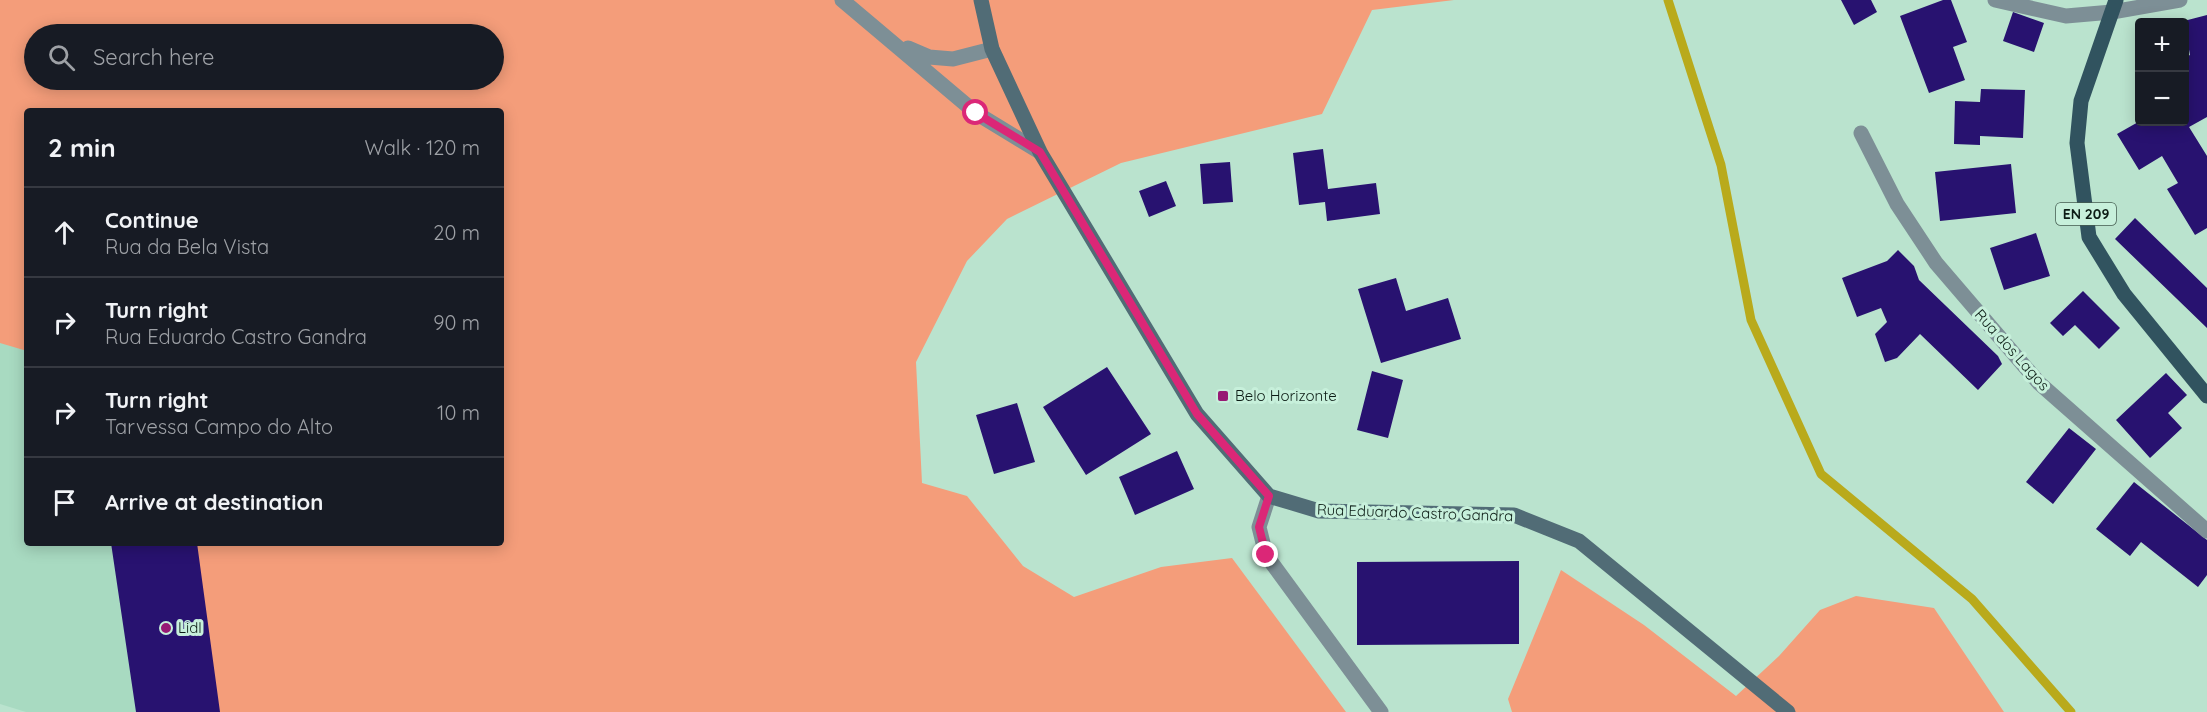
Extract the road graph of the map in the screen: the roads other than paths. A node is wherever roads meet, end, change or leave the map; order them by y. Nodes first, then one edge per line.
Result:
1 (842, 0) edge
2 (981, 0) edge
3 (1995, 0) edge
4 (2180, 0) edge
5 (2114, 6) edge
6 (891, 41) junction
7 (992, 49) junction
8 (1861, 133) dead end
9 (1040, 152) junction
10 (2207, 396) edge
11 (1269, 496) junction
12 (2207, 531) edge
13 (1381, 712) edge
14 (1788, 712) edge

1 - 6 street
2 - 7 street
3 - 5 street
4 - 5 street
5 - 10 main road, EN 209
6 - 7 street
6 - 9 street
7 - 9 street
8 - 12 street, Rua dos Lagos
9 - 11 street
11 - 13 street
11 - 14 street, Rua Eduardo Castro Gandra

